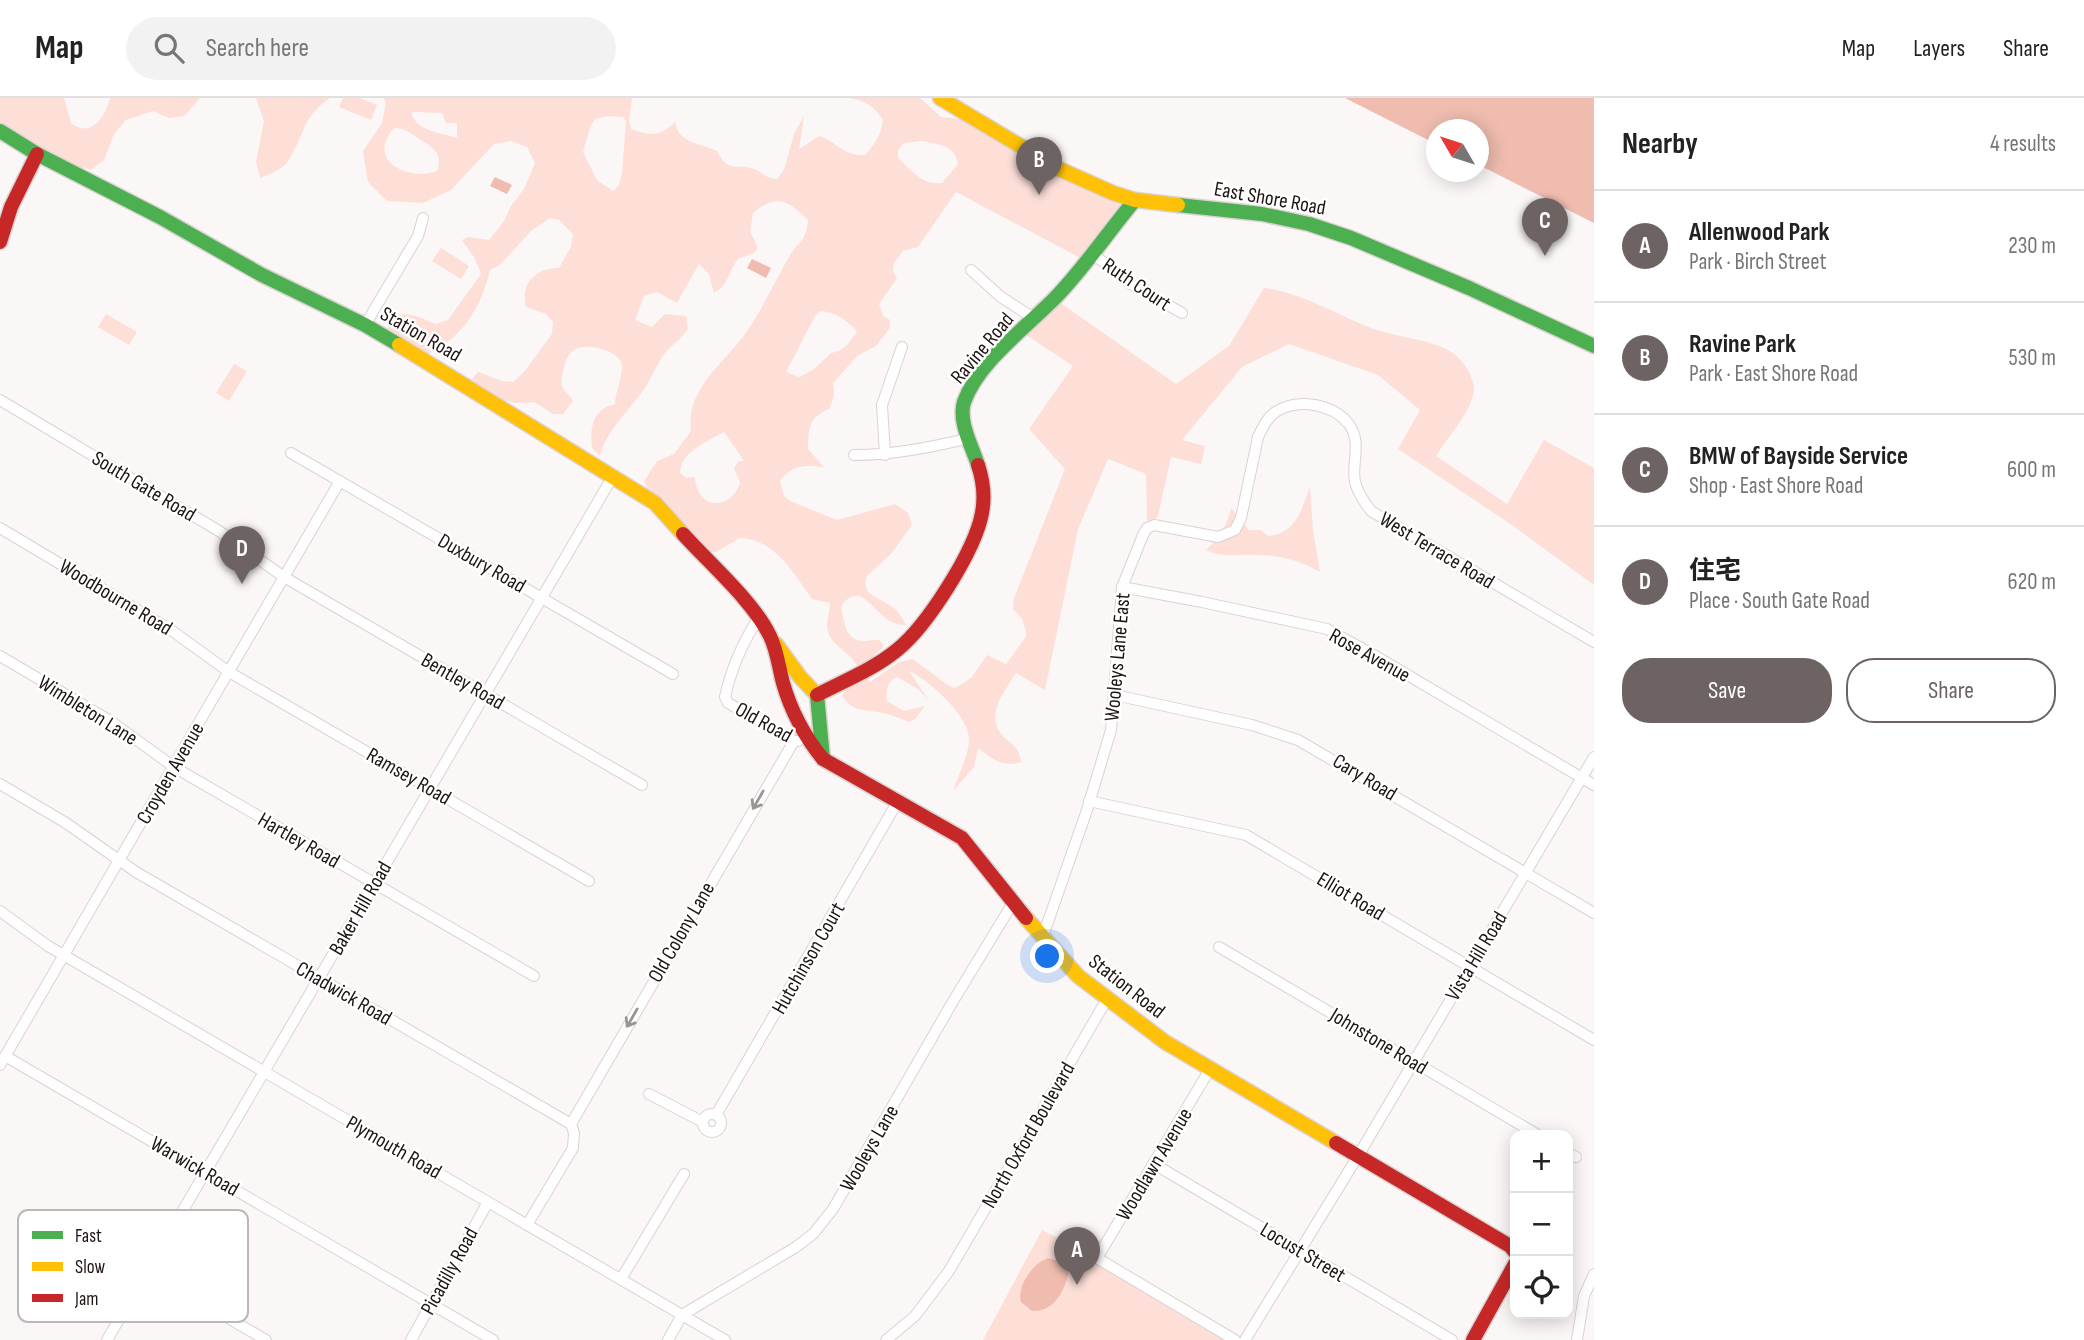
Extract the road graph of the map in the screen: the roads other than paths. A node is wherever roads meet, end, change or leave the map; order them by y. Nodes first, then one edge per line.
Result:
1 (940, 98) edge
2 (0, 131) edge
3 (37, 154) junction
4 (1135, 200) junction
5 (423, 218) dead end
6 (0, 242) edge
7 (1092, 253) junction
8 (971, 270) dead end
9 (1182, 313) dead end
10 (1035, 319) junction
11 (365, 326) junction
12 (1594, 345) edge
13 (902, 347) dead end
14 (0, 400) edge
15 (970, 438) junction
16 (291, 453) dead end
17 (854, 455) dead end
18 (885, 455) junction
19 (613, 476) junction
20 (340, 481) junction
21 (1244, 504) joint
22 (0, 527) edge
23 (284, 577) junction
24 (1122, 587) junction
25 (542, 598) junction
26 (759, 617) junction
27 (772, 639) junction
28 (1594, 642) edge
29 (0, 656) edge
30 (229, 672) junction
31 (673, 674) dead end
32 (486, 694) junction
33 (817, 695) junction
34 (1115, 695) junction
35 (801, 741) junction
36 (1594, 757) edge
37 (823, 759) junction
38 (174, 767) junction
39 (1582, 778) junction
40 (0, 784) edge
41 (642, 785) dead end
42 (1594, 785) edge
43 (430, 789) junction
44 (898, 801) junction
45 (1089, 801) junction
46 (118, 861) junction
47 (1526, 872) junction
48 (589, 881) dead end
49 (374, 884) junction
50 (1014, 901) junction
51 (0, 911) edge
52 (1594, 913) edge
53 (1043, 936) junction
54 (1219, 947) dead end
55 (62, 954) junction
56 (1470, 967) junction
57 (534, 976) dead end
58 (319, 978) junction
59 (1107, 999) junction
60 (1594, 1041) edge
61 (3, 1060) edge
62 (1413, 1062) junction
63 (1210, 1069) junction
64 (264, 1072) junction
65 (649, 1094) dead end
66 (716, 1115) junction
67 (703, 1122) junction
68 (571, 1124) junction
69 (1529, 1130) edge
70 (1357, 1156) junction
71 (1154, 1164) junction
72 (205, 1172) junction
73 (684, 1174) dead end
74 (488, 1202) junction
75 (183, 1210) edge
76 (527, 1225) junction
77 (1510, 1246) edge
78 (1300, 1250) junction
79 (1510, 1273) edge
80 (1594, 1273) edge
81 (621, 1279) junction
82 (431, 1304) junction
83 (682, 1315) junction
84 (117, 1322) edge
85 (234, 1322) edge
86 (107, 1340) edge
87 (265, 1340) edge
88 (411, 1340) edge
89 (493, 1340) edge
90 (668, 1340) edge
91 (725, 1340) edge
92 (886, 1340) edge
93 (1235, 1340) edge
94 (1245, 1340) edge
95 (1452, 1340) edge
96 (1473, 1340) edge
97 (1577, 1340) edge

1 - 4 street, East Shore Road
2 - 3 street, Station Road
3 - 6 street
3 - 11 street, Station Road
4 - 7 street, Ravine Road
4 - 12 street, East Shore Road
5 - 11 street
7 - 9 street, Ruth Court
7 - 10 street, Ravine Road
8 - 10 street
10 - 15 street, Ravine Road
11 - 19 street, Station Road
13 - 18 street
14 - 23 street, South Gate Road
15 - 18 street
15 - 33 street, Ravine Road
16 - 20 street, Duxbury Road
17 - 18 street
19 - 25 street, Baker Hill Road
19 - 26 street, Station Road
20 - 23 street, Croyden Avenue
20 - 25 street, Duxbury Road
21 - 24 street, Wooleys Lane East
21 - 28 street, West Terrace Road
22 - 30 street, Woodbourne Road
23 - 30 street, Croyden Avenue
23 - 32 street, Bentley Road
24 - 34 street, Wooleys Lane East
24 - 39 street, Rose Avenue
25 - 31 street, Duxbury Road
25 - 32 street, Baker Hill Road
26 - 27 street, Station Road
26 - 35 street, Old Road
27 - 33 street, Station Road
27 - 35 street, Station Road
29 - 38 street, Wimbleton Lane
30 - 38 street, Croyden Avenue
30 - 43 street, Ramsey Road
32 - 41 street, Bentley Road
32 - 43 street, Baker Hill Road
33 - 37 street
34 - 45 street, Wooleys Lane East
34 - 47 street, Cary Road
35 - 37 street, Station Road
35 -> 68 street, Old Colony Lane
36 - 39 street, Vista Hill Road
37 - 44 street, Station Road
38 - 46 street, Croyden Avenue
38 - 49 street, Hartley Road
39 - 42 street, Rose Avenue
39 - 47 street, Vista Hill Road
40 - 46 street, Chadwick Road
43 - 48 street, Ramsey Road
43 - 49 street, Baker Hill Road
44 - 50 street, Station Road
44 - 66 street, Hutchinson Court
45 - 53 street, Wooleys Lane East
45 - 56 street, Elliot Road
46 - 55 street, Croyden Avenue
46 - 58 street, Chadwick Road
47 - 52 street, Cary Road
47 - 56 street, Vista Hill Road
49 - 57 street, Hartley Road
49 - 58 street, Baker Hill Road
50 - 53 street, Station Road
50 - 83 street, Wooleys Lane
51 - 55 street, Plymouth Road
53 - 59 street, Station Road
54 - 62 street, Johnstone Road
55 - 61 street, Croyden Avenue
55 - 64 street, Plymouth Road
56 - 60 street, Elliot Road
56 - 62 street, Vista Hill Road
58 - 64 street, Baker Hill Road
58 - 68 street, Chadwick Road
59 - 63 street, Station Road
59 - 92 street, North Oxford Boulevard
61 - 72 street, Warwick Road
62 - 69 street, Johnstone Road
62 - 70 street, Vista Hill Road
63 - 70 street, Station Road
63 - 71 street, Woodlawn Avenue
64 - 72 street, Baker Hill Road
64 - 74 street, Plymouth Road
65 - 67 street
66 - 67 street
66 - 67 street, Hutchinson Court
68 - 76 street
70 - 77 street, Station Road
70 - 78 street, Vista Hill Road
71 - 78 street, Locust Street
71 - 93 street, Woodlawn Avenue
72 - 75 street, Baker Hill Road
72 - 82 street, Warwick Road
73 - 81 street
74 - 76 street, Plymouth Road
74 - 82 street, Picadilly Road
76 - 81 street, Plymouth Road
78 - 94 street, Vista Hill Road
78 - 95 street, Locust Street
79 - 96 street
80 - 97 street
81 - 83 street, Plymouth Road
82 - 88 street, Picadilly Road
82 - 89 street, Warwick Road
83 - 90 street, Wooleys Lane
83 - 91 street, Plymouth Road
84 - 86 street, Baker Hill Road
85 - 87 street

